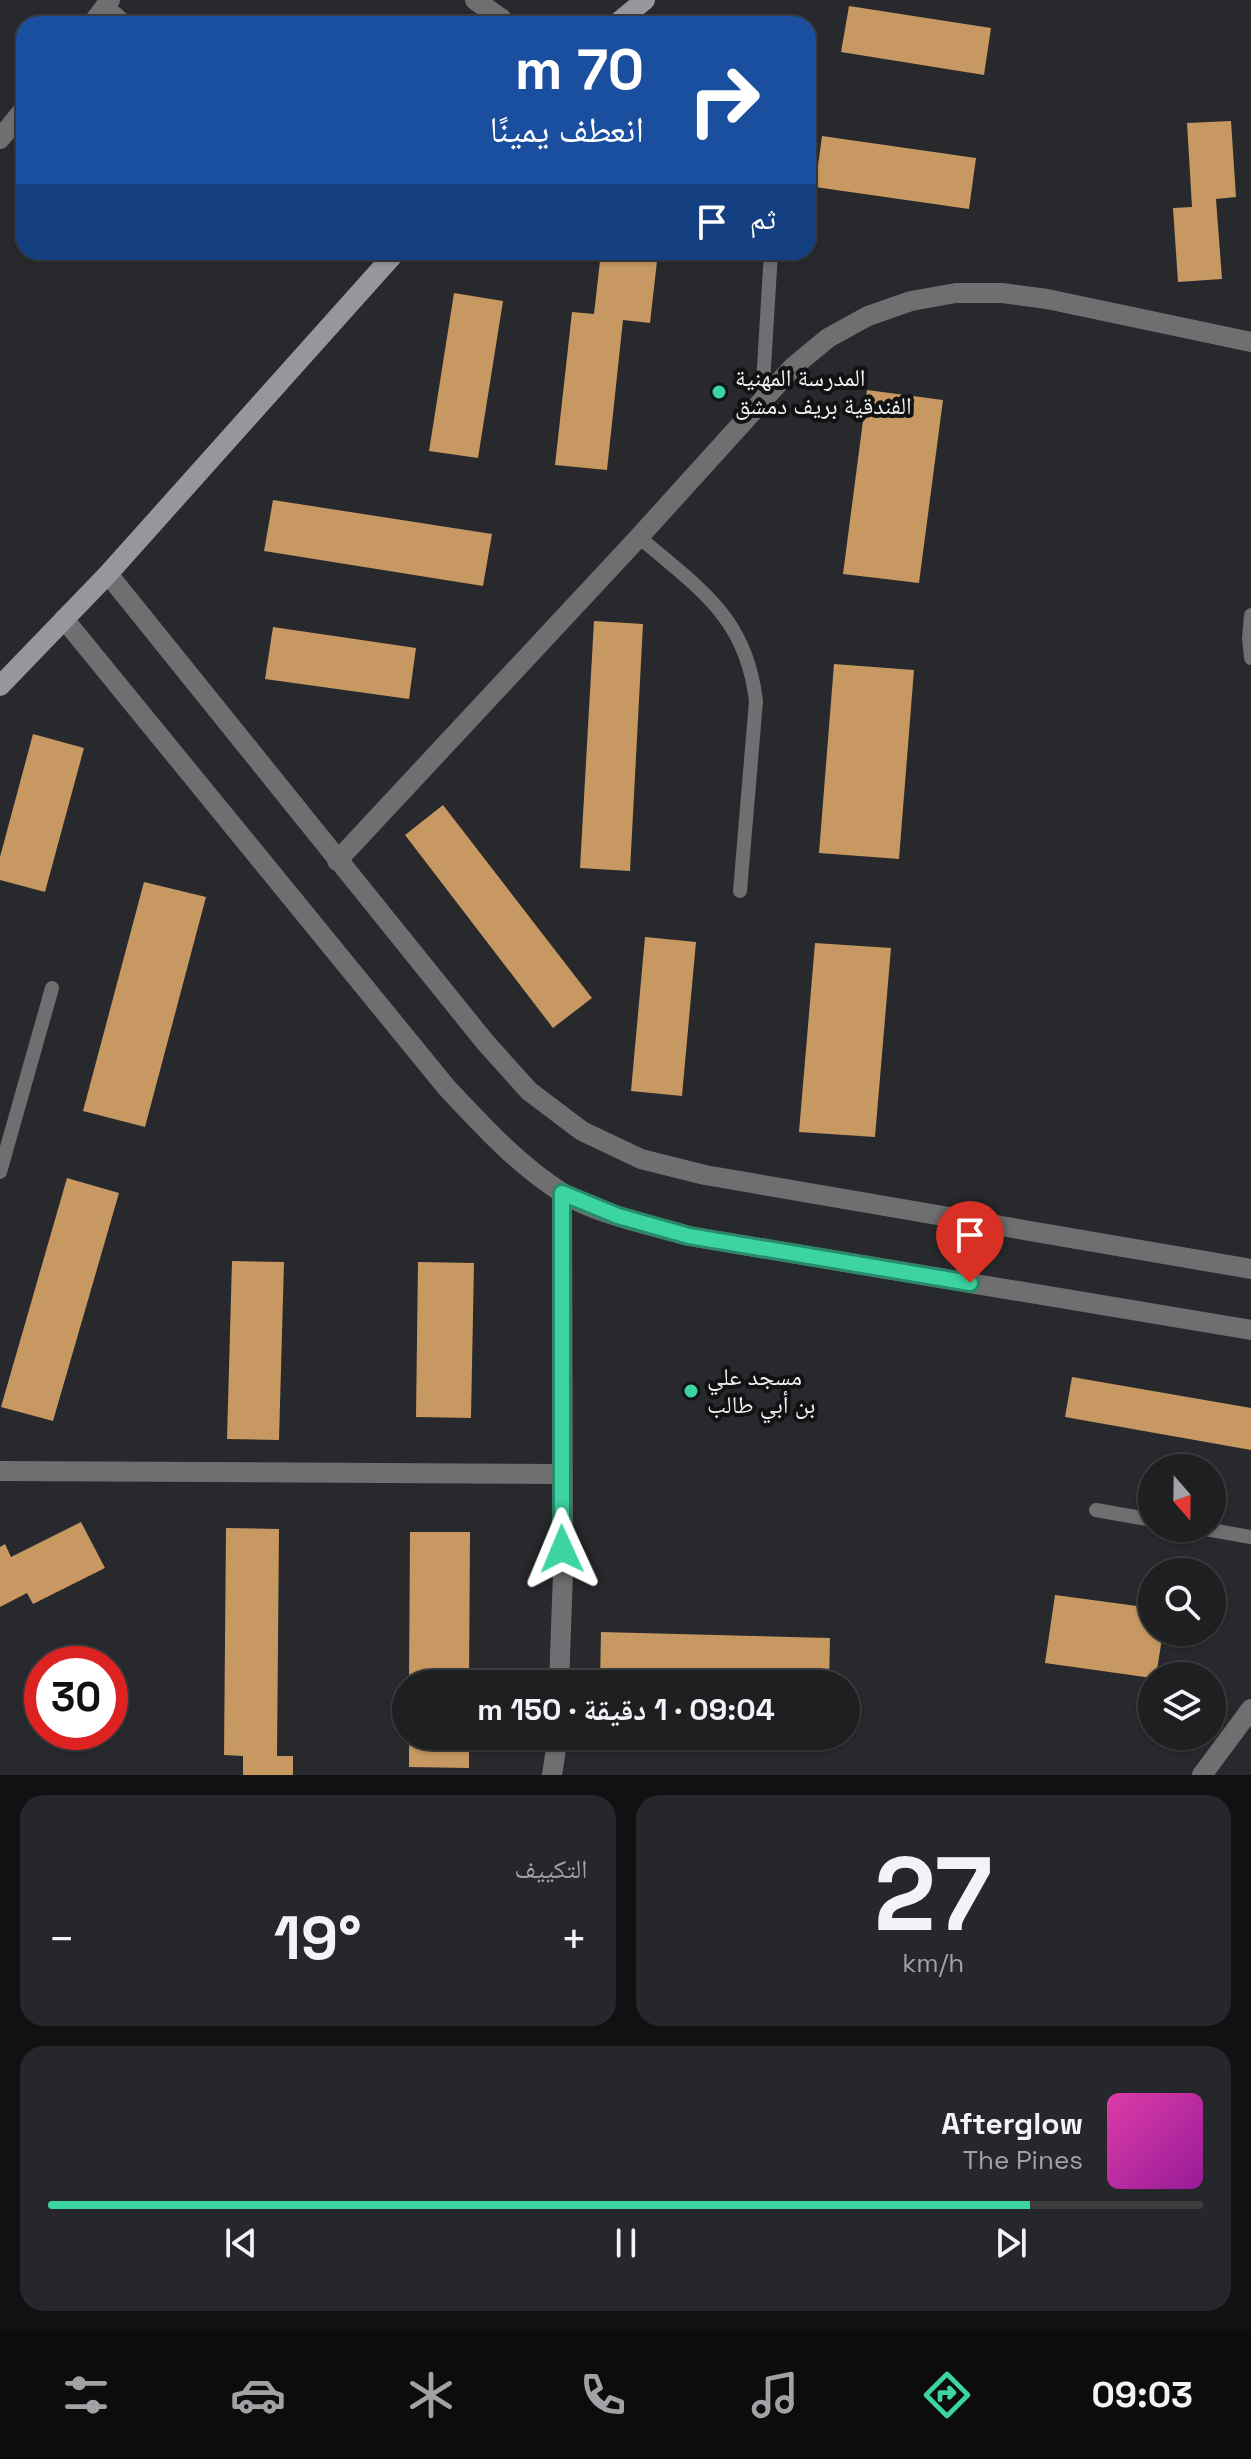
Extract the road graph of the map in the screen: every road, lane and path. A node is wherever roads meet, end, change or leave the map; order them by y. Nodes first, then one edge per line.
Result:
1 (475, 0) edge
2 (645, 0) edge
3 (498, 16) edge
4 (626, 16) edge
5 (16, 119) edge
6 (0, 139) edge
7 (389, 260) edge
8 (771, 260) edge
9 (1251, 342) edge
10 (762, 400) junction
11 (639, 537) junction
12 (108, 574) junction
13 (1251, 615) edge
14 (64, 619) junction
15 (1251, 658) edge
16 (0, 686) edge
17 (337, 861) junction
18 (740, 891) dead end
19 (52, 988) dead end
20 (0, 1172) edge
21 (562, 1193) junction
22 (1251, 1269) edge
23 (1251, 1330) edge
24 (0, 1471) edge
25 (561, 1474) junction
26 (1096, 1510) dead end
27 (1138, 1518) edge
28 (1226, 1533) edge
29 (1251, 1537) edge
30 (560, 1670) edge
31 (1251, 1709) edge
32 (556, 1750) edge
33 (552, 1775) edge
34 (1202, 1775) edge

1 - 3 street
2 - 4 main road
5 - 6 street
7 - 12 main road
8 - 10 lane
9 - 10 street
10 - 11 street
11 - 17 street
11 - 18 lane
12 - 14 main road
12 - 17 street
13 - 15 lane
14 - 16 main road
14 - 21 street
17 - 22 street
19 - 20 lane
21 - 23 street
21 - 25 street
24 - 25 street
25 - 30 street
26 - 27 lane
28 - 29 lane
31 - 34 street
32 - 33 street

